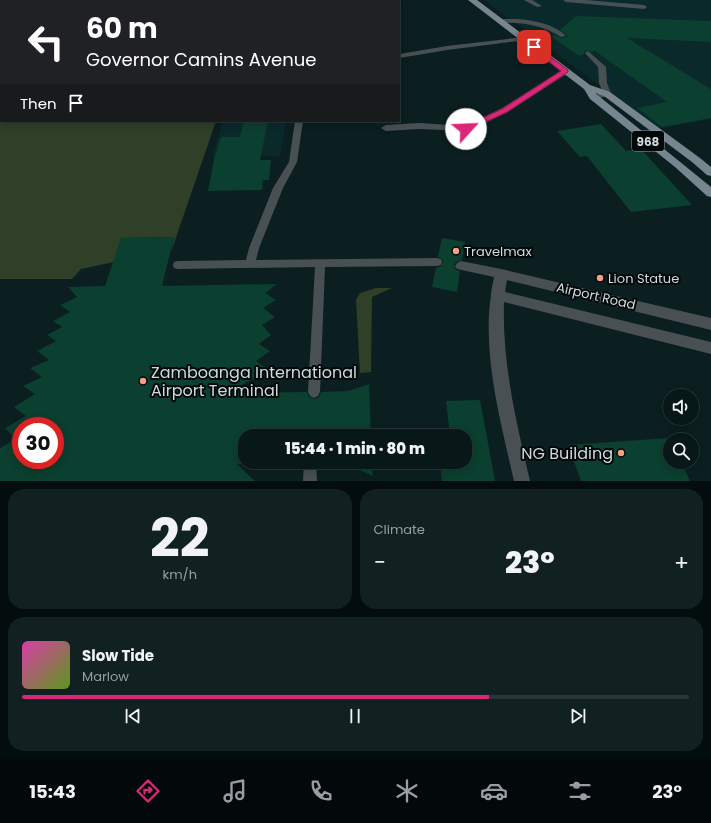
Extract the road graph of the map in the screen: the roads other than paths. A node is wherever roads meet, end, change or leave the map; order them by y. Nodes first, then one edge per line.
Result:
1 (472, 0) edge
2 (527, 0) edge
3 (566, 0) edge
4 (539, 6) dead end
5 (644, 7) dead end
6 (500, 21) junction
7 (563, 36) dead end
8 (524, 39) junction
9 (588, 53) dead end
10 (400, 56) dead end
11 (566, 71) junction
12 (587, 87) junction
13 (607, 94) junction
14 (592, 97) junction
15 (298, 122) edge
16 (386, 128) dead end
17 (711, 173) edge
18 (711, 193) edge
19 (437, 262) dead end
20 (320, 263) junction
21 (250, 264) junction
22 (178, 265) dead end
23 (461, 266) dead end
24 (501, 274) junction
25 (497, 295) junction
26 (711, 324) edge
27 (711, 348) edge
28 (314, 392) dead end
29 (310, 469) edge
30 (310, 481) edge
31 (522, 481) edge

1 - 6 main road, 968
2 - 4 lane
3 - 5 lane
6 - 7 lane
6 - 8 main road, 968
8 - 10 lane
8 - 11 main road, 968
9 - 13 lane
11 - 12 main road, 968
11 - 16 street
12 - 13 main road, 968
12 - 14 main road, 968
13 - 14 lane
13 - 17 main road, 968
14 - 18 main road, 968
15 - 21 lane
19 - 20 lane
20 - 21 lane
20 - 28 lane
21 - 22 lane
23 - 24 street, Airport Road
24 - 25 street
24 - 26 street, Airport Road
25 - 27 street, Airport Road
25 - 31 street
29 - 30 lane

